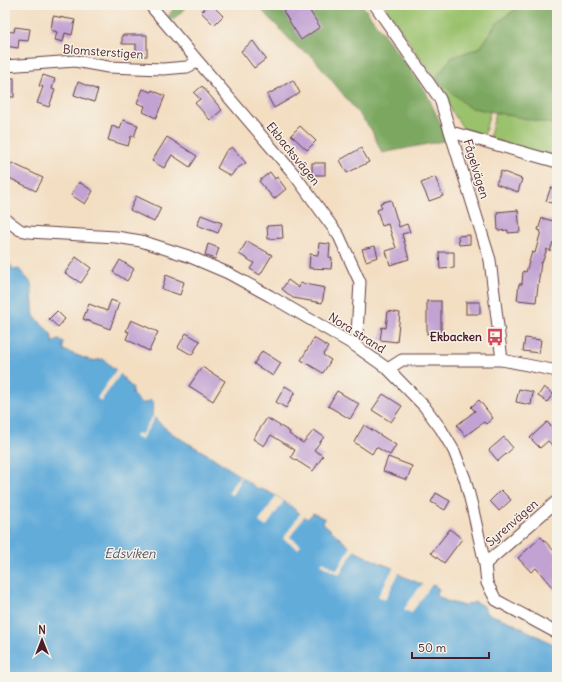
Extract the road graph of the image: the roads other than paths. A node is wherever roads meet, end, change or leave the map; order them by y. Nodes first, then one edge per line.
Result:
1 (150, 5) edge
2 (375, 5) edge
3 (197, 62) junction
4 (5, 66) edge
5 (451, 132) junction
6 (557, 162) edge
7 (5, 219) edge
8 (354, 344) junction
9 (502, 360) junction
10 (388, 369) junction
11 (557, 371) edge
12 (557, 501) edge
13 (485, 564) junction
14 (557, 633) edge

1 - 3 street, Ekbacksvägen
2 - 5 street, Fågelvägen
3 - 4 street, Blomsterstigen
3 - 8 street, Ekbacksvägen
5 - 6 street
5 - 9 street, Fågelvägen
7 - 8 street, Nora strand
8 - 10 street, Nora strand
9 - 10 street
9 - 11 street
10 - 13 street, Nora strand
12 - 13 street, Syrenvägen
13 - 14 street, Nora strand

